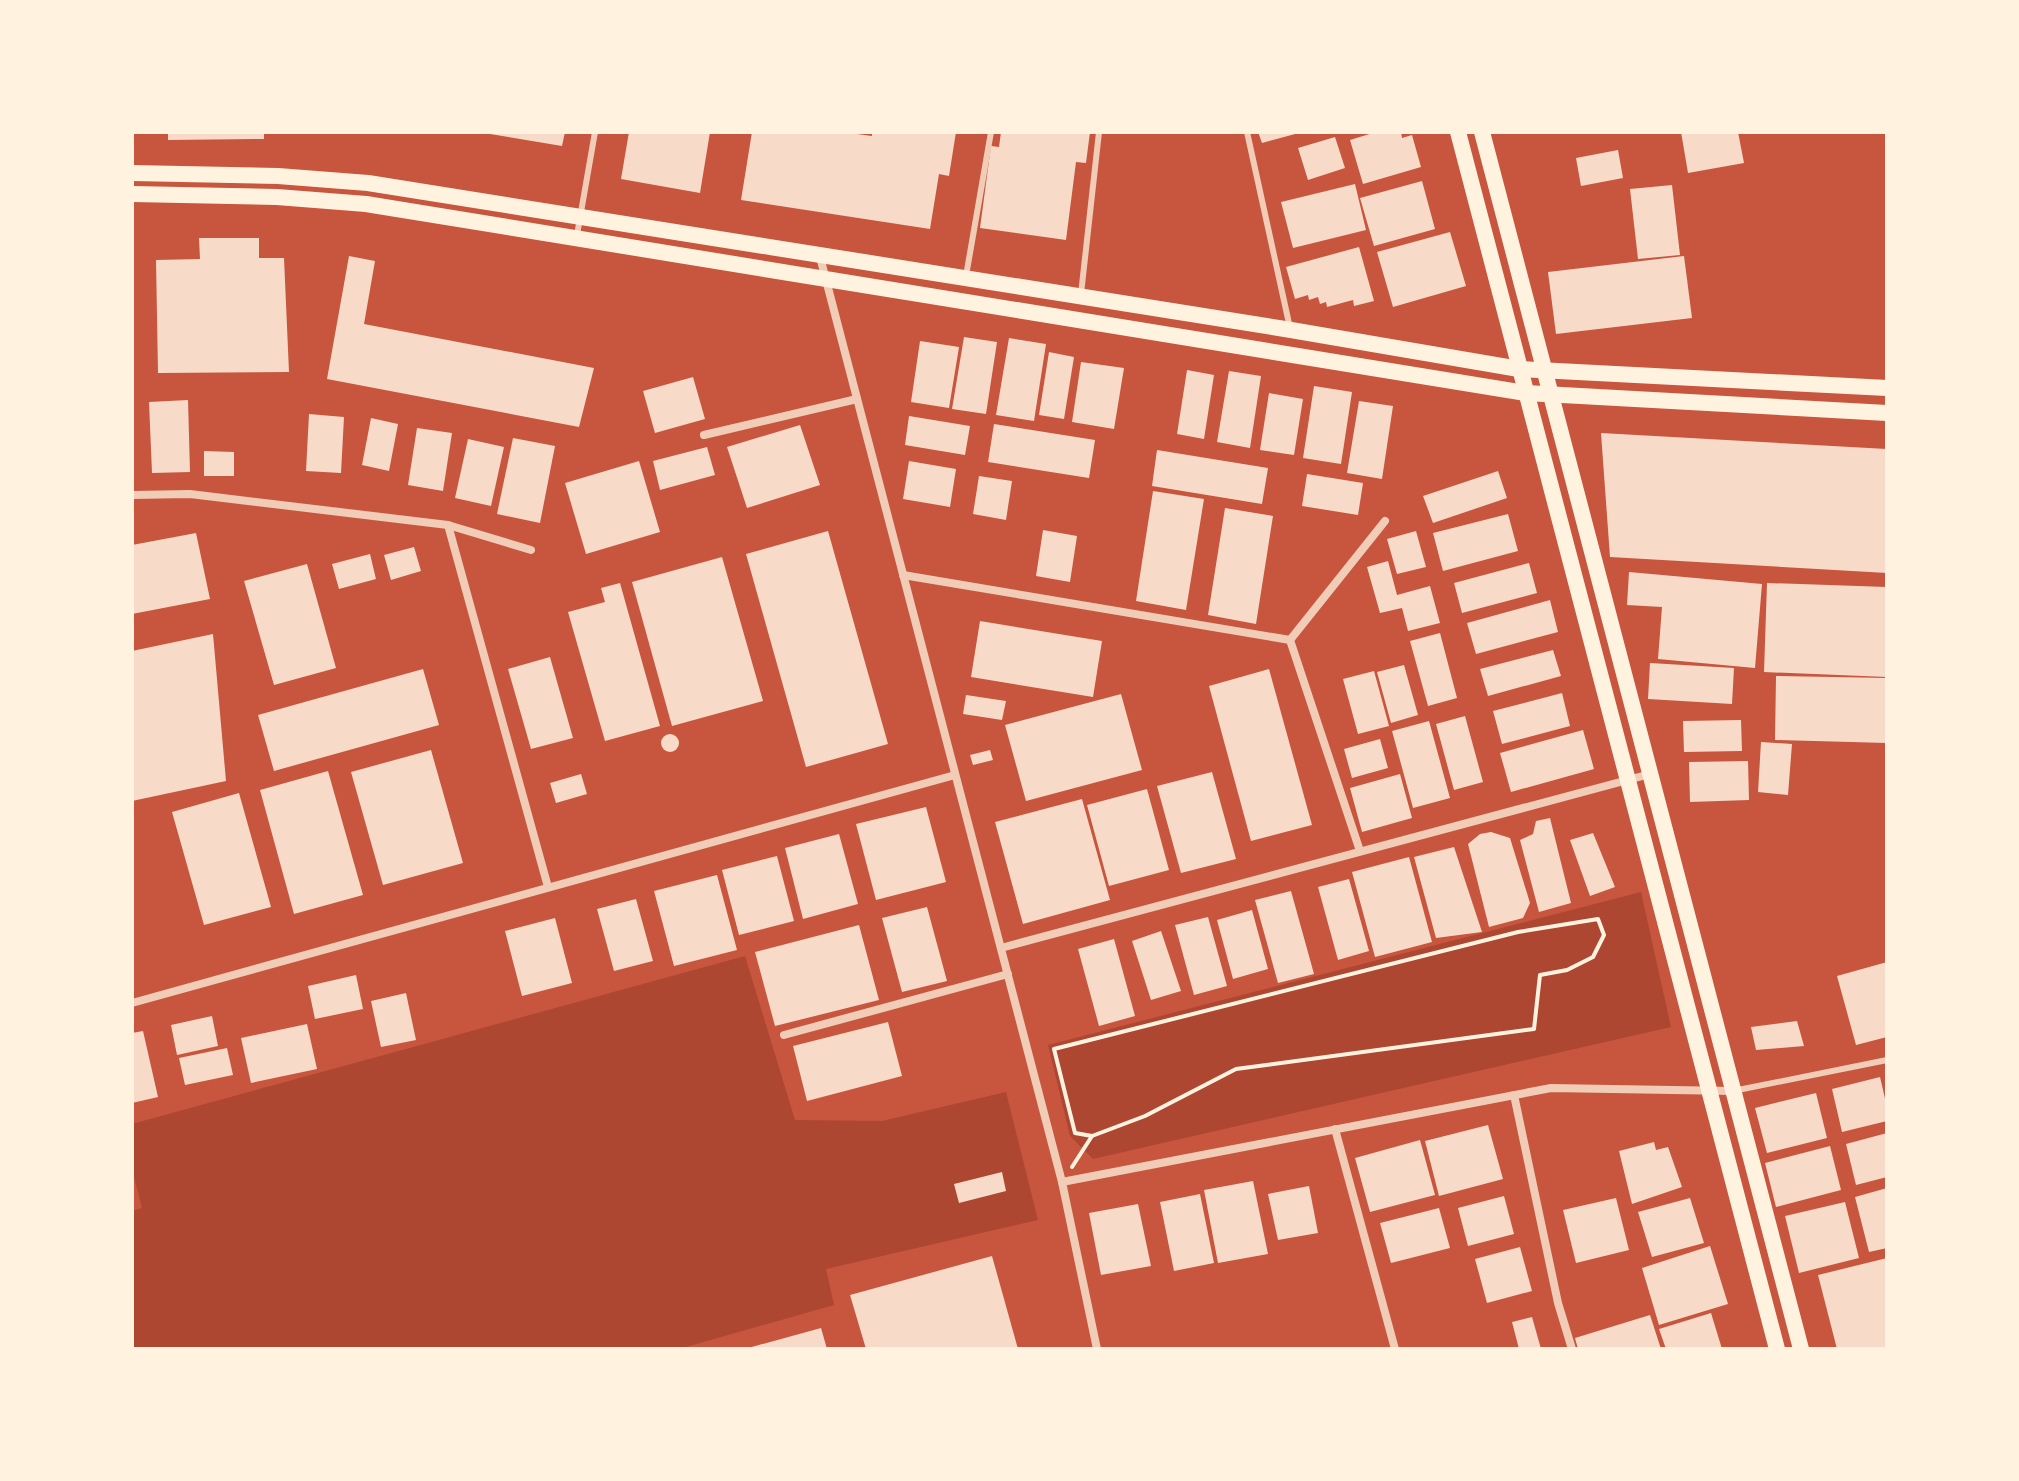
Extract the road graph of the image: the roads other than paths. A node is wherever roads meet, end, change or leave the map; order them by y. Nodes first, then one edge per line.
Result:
1 (595, 132) edge
2 (991, 132) edge
3 (1099, 132) edge
4 (1247, 132) edge
5 (1458, 132) edge
6 (1482, 132) edge
7 (132, 173) edge
8 (132, 194) edge
9 (580, 218) junction
10 (576, 238) junction
11 (820, 257) junction
12 (825, 279) junction
13 (966, 280) junction
14 (1081, 297) junction
15 (1291, 330) junction
16 (1519, 369) junction
17 (1544, 371) junction
18 (1676, 377) junction
19 (1887, 388) edge
20 (1526, 393) junction
21 (1551, 396) junction
22 (857, 399) junction
23 (1675, 400) junction
24 (1887, 413) edge
25 (704, 435) dead end
26 (132, 495) edge
27 (1385, 521) dead end
28 (448, 525) junction
29 (531, 550) dead end
30 (903, 575) junction
31 (1290, 640) junction
32 (1650, 774) junction
33 (955, 775) junction
34 (1627, 780) junction
35 (1360, 851) junction
36 (548, 887) junction
37 (1001, 948) junction
38 (1008, 974) junction
39 (132, 1003) edge
40 (784, 1035) dead end
41 (1887, 1060) edge
42 (1709, 1090) junction
43 (1733, 1091) junction
44 (1514, 1095) junction
45 (1335, 1129) junction
46 (1062, 1182) junction
47 (1097, 1349) edge
48 (1395, 1349) edge
49 (1572, 1349) edge
50 (1777, 1349) edge
51 (1801, 1349) edge

1 - 9 lane
2 - 13 lane
3 - 14 lane
4 - 15 lane
5 - 16 main road
6 - 17 main road
7 - 9 main road
8 - 10 main road
9 - 10 lane
9 - 11 main road
10 - 12 main road
11 - 12 street
11 - 13 main road
12 - 20 main road
12 - 22 street
13 - 14 main road
14 - 15 main road
15 - 16 main road
16 - 17 main road
16 - 20 main road
17 - 18 main road
17 - 21 main road
18 - 19 main road
18 - 23 main road
20 - 21 main road
20 - 34 main road
21 - 23 main road
21 - 32 main road
22 - 25 street
22 - 30 street
23 - 24 main road
26 - 28 street
27 - 31 street
28 - 29 street
28 - 36 street
30 - 31 street
30 - 33 street
31 - 35 street
32 - 34 street
32 - 43 main road
33 - 36 street
33 - 37 street
34 - 35 street
34 - 42 main road
35 - 37 street
36 - 39 street
37 - 38 street
38 - 40 street
38 - 46 street
41 - 43 lane
42 - 43 street
42 - 44 street
42 - 50 main road
43 - 51 main road
44 - 45 street
44 - 49 street
45 - 46 street
45 - 48 street
46 - 47 street

